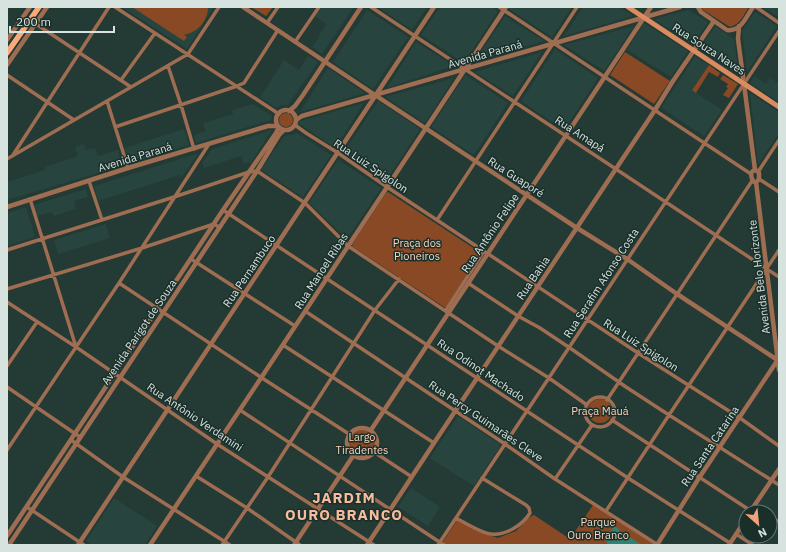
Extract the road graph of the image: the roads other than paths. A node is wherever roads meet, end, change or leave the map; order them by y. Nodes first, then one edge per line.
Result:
1 (30, 7) edge
2 (39, 7) edge
3 (47, 7) edge
4 (110, 7) edge
5 (115, 7) edge
6 (219, 7) edge
7 (243, 7) edge
8 (278, 7) edge
9 (319, 7) edge
10 (361, 7) edge
11 (371, 7) edge
12 (434, 7) edge
13 (577, 7) edge
14 (628, 7) edge
15 (651, 7) edge
16 (680, 7) edge
17 (698, 7) edge
18 (753, 7) edge
19 (756, 7) edge
20 (503, 8) edge
21 (644, 18) junction
22 (714, 21) junction
23 (267, 23) junction
24 (779, 23) edge
25 (36, 24) junction
26 (739, 26) junction
27 (278, 30) junction
28 (728, 30) junction
29 (779, 31) edge
30 (155, 33) junction
31 (414, 36) junction
32 (738, 39) junction
33 (7, 40) edge
34 (295, 42) junction
35 (553, 43) junction
36 (694, 51) junction
37 (7, 53) edge
38 (80, 53) junction
39 (188, 54) junction
40 (325, 62) junction
41 (7, 65) edge
42 (168, 66) junction
43 (465, 69) junction
44 (7, 75) edge
45 (604, 77) junction
46 (121, 80) junction
47 (744, 84) junction
48 (237, 86) junction
49 (131, 87) junction
50 (375, 96) junction
51 (106, 101) junction
52 (47, 102) junction
53 (514, 102) junction
54 (181, 105) junction
55 (779, 107) edge
56 (655, 110) junction
57 (289, 111) junction
58 (278, 116) junction
59 (74, 120) junction
60 (295, 122) junction
61 (268, 126) junction
62 (279, 126) junction
63 (115, 127) junction
64 (426, 128) junction
65 (284, 130) junction
66 (565, 136) junction
67 (779, 140) edge
68 (705, 143) junction
69 (209, 144) junction
70 (194, 149) junction
71 (338, 153) junction
72 (12, 156) junction
73 (7, 159) edge
74 (476, 161) junction
75 (128, 168) junction
76 (616, 169) junction
77 (257, 171) junction
78 (249, 172) junction
79 (755, 172) junction
80 (756, 180) junction
81 (88, 181) junction
82 (387, 187) junction
83 (779, 192) edge
84 (526, 195) junction
85 (174, 197) junction
86 (30, 199) junction
87 (666, 202) junction
88 (305, 203) junction
89 (7, 207) edge
90 (223, 210) junction
91 (228, 214) junction
92 (102, 220) junction
93 (437, 220) junction
94 (214, 224) junction
95 (219, 227) junction
96 (577, 228) junction
97 (716, 235) junction
98 (42, 239) junction
99 (277, 245) junction
100 (348, 246) junction
101 (142, 248) junction
102 (7, 250) edge
103 (779, 250) edge
104 (486, 252) junction
105 (191, 259) junction
106 (627, 259) junction
107 (196, 262) junction
108 (766, 269) junction
109 (54, 274) junction
110 (779, 277) edge
111 (327, 278) junction
112 (399, 279) junction
113 (118, 283) junction
114 (468, 283) junction
115 (538, 287) junction
116 (7, 289) edge
117 (245, 294) junction
118 (677, 294) junction
119 (7, 302) edge
120 (158, 309) junction
121 (376, 310) junction
122 (305, 311) junction
123 (447, 311) junction
124 (163, 312) junction
125 (518, 316) junction
126 (588, 320) junction
127 (37, 322) junction
128 (295, 326) junction
129 (728, 328) junction
130 (211, 344) junction
131 (354, 344) junction
132 (283, 345) junction
133 (427, 345) junction
134 (498, 346) junction
135 (76, 347) junction
136 (570, 348) junction
137 (638, 353) junction
138 (779, 359) edge
139 (7, 366) edge
140 (779, 370) edge
141 (115, 374) junction
142 (120, 377) junction
143 (332, 377) junction
144 (262, 378) junction
145 (405, 378) junction
146 (476, 378) junction
147 (549, 378) junction
148 (618, 382) junction
149 (688, 386) junction
150 (7, 387) edge
151 (607, 400) junction
152 (587, 405) junction
153 (36, 407) junction
154 (168, 410) junction
155 (240, 410) junction
156 (311, 410) junction
157 (383, 411) junction
158 (455, 411) junction
159 (527, 411) junction
160 (669, 415) junction
161 (740, 418) junction
162 (612, 420) junction
163 (592, 425) junction
164 (371, 430) junction
165 (75, 434) junction
166 (349, 434) junction
167 (80, 437) junction
168 (71, 440) junction
169 (434, 443) junction
170 (76, 444) junction
171 (217, 444) junction
172 (289, 444) junction
173 (505, 444) junction
174 (578, 445) junction
175 (649, 446) junction
176 (779, 446) edge
177 (720, 448) junction
178 (7, 450) edge
179 (374, 452) junction
180 (353, 456) junction
181 (779, 470) edge
182 (123, 476) junction
183 (196, 476) junction
184 (340, 476) junction
185 (268, 477) junction
186 (412, 477) junction
187 (482, 478) junction
188 (628, 478) junction
189 (699, 478) junction
190 (555, 479) junction
191 (772, 480) junction
192 (779, 485) edge
193 (740, 504) edge
194 (756, 504) edge
195 (27, 507) junction
196 (247, 508) junction
197 (174, 509) junction
198 (318, 509) junction
199 (32, 510) junction
200 (391, 510) junction
201 (606, 511) junction
202 (678, 511) junction
203 (456, 518) junction
204 (738, 531) edge
205 (736, 534) junction
206 (7, 535) edge
207 (14, 538) junction
208 (223, 543) edge
209 (81, 544) edge
210 (153, 544) edge
211 (297, 544) edge
212 (370, 544) edge
213 (439, 544) edge
214 (729, 544) edge
215 (9, 545) edge
216 (230, 545) edge
217 (444, 545) edge
218 (657, 545) edge
219 (753, 545) edge

1 - 33 street
2 - 37 main road
3 - 25 street
4 - 38 street
5 - 30 street
6 - 39 street
7 - 23 street, Rua Guaporé
8 - 23 street
9 - 34 street
10 - 40 street
11 - 31 street, Rua Amapá
12 - 31 street, Rua Pernambuco
13 - 35 street
14 - 21 main road, Rua Souza Naves
15 - 21 street, Rua Antônio Felipe
16 - 21 street, Avenida Paraná
17 - 22 street
18 - 26 street
19 - 24 street
20 - 35 street
20 - 43 street, Rua Manoel Ribas
21 - 35 street, Avenida Paraná
21 - 36 main road, Rua Souza Naves
21 - 45 street, Rua Antônio Felipe
22 - 28 street
22 - 36 street, Rua Bahia
23 - 27 street, Rua Guaporé
25 - 38 street
25 - 41 street
26 - 28 street
26 - 32 street
27 - 34 street, Rua Guaporé
27 - 48 street
28 - 32 street
29 - 47 street, Rua Serafim Afonso Costa
30 - 39 street
30 - 46 street
31 - 43 street, Rua Amapá
31 - 50 street, Rua Pernambuco
32 - 47 street
34 - 40 street, Rua Guaporé
35 - 43 street, Avenida Paraná
35 - 45 street
35 - 53 street
36 - 47 main road, Rua Souza Naves
36 - 56 street, Rua Bahia
38 - 46 street
38 - 52 street
39 - 42 street
39 - 48 street
40 - 50 street, Rua Guaporé
40 - 57 street
42 - 49 street
42 - 54 street
43 - 50 street, Avenida Paraná
43 - 53 street, Rua Amapá
43 - 64 street, Rua Manoel Ribas
44 - 52 street
45 - 56 street
45 - 66 street, Rua Antônio Felipe
46 - 49 street
47 - 55 main road, Rua Souza Naves
47 - 68 street, Rua Serafim Afonso Costa
47 - 79 street
48 - 54 street
48 - 58 street
49 - 51 street
50 - 60 street, Avenida Paraná
50 - 64 street, Rua Guaporé
50 - 71 street, Rua Pernambuco
51 - 59 street
51 - 63 street
52 - 59 street
52 - 72 street
53 - 66 street, Rua Amapá
53 - 74 street
54 - 63 street
54 - 70 street
56 - 68 street
56 - 76 street, Rua Bahia
57 - 58 street
57 - 60 street
58 - 61 street, Avenida Paraná
58 - 62 street
59 - 72 street
60 - 65 street
60 - 71 street, Rua Luiz Spigolon
61 - 62 street, Avenida Paraná
61 - 69 street, Avenida Paraná
62 - 65 street
62 - 78 street, Avenida Parigot de Souza
63 - 75 street
64 - 74 street, Rua Guaporé
64 - 82 street, Rua Manoel Ribas
65 - 77 street, Avenida Parigot de Souza
66 - 76 street, Rua Amapá
66 - 84 street, Rua Antônio Felipe
67 - 79 street
68 - 79 street
68 - 87 street, Rua Serafim Afonso Costa
69 - 70 street, Avenida Paraná
69 - 85 street
70 - 75 street, Avenida Paraná
71 - 82 street, Rua Luiz Spigolon
71 - 88 street, Rua Pernambuco
72 - 73 street
74 - 84 street, Rua Guaporé
74 - 93 street
75 - 81 street, Avenida Paraná
76 - 87 street, Rua Amapá
76 - 96 street, Rua Bahia
77 - 78 street
77 - 88 street
77 - 91 street, Avenida Parigot de Souza
78 - 85 street
78 - 90 street, Avenida Parigot de Souza
79 - 80 street
79 - 80 street
80 - 83 street
80 - 97 street
80 - 108 street, Avenida Belo Horizonte
81 - 86 street, Avenida Paraná
81 - 92 street
82 - 93 street, Rua Luiz Spigolon
82 - 100 street, Rua Manoel Ribas
84 - 96 street, Rua Guaporé
84 - 104 street, Rua Antônio Felipe
85 - 92 street
85 - 101 street
86 - 89 street, Avenida Paraná
86 - 98 street
87 - 97 street, Rua Amapá
87 - 106 street, Rua Serafim Afonso Costa
88 - 99 street, Rua Pernambuco
88 - 100 street
90 - 91 street, Rua Odinot Machado
90 - 94 street, Avenida Parigot de Souza
91 - 95 street, Avenida Parigot de Souza
91 - 99 street, Rua Odinot Machado
92 - 98 street
93 - 104 street, Rua Luiz Spigolon
94 - 95 street
94 - 101 street
94 - 105 street, Avenida Parigot de Souza
95 - 107 street, Avenida Parigot de Souza
96 - 106 street, Rua Guaporé
96 - 115 street, Rua Bahia
97 - 108 street, Rua Amapá
97 - 118 street
98 - 102 street
98 - 109 street
99 - 111 street, Rua Odinot Machado
99 - 117 street, Rua Pernambuco
100 - 111 street, Rua Manoel Ribas
100 - 112 street
101 - 109 street
101 - 113 street
103 - 108 street
104 - 114 street, Rua Antônio Felipe
104 - 115 street, Rua Luiz Spigolon
104 - 123 street, Rua Antônio Felipe
105 - 107 street
105 - 120 street, Avenida Parigot de Souza
106 - 118 street, Rua Guaporé
106 - 126 street, Rua Serafim Afonso Costa
107 - 117 street
107 - 124 street, Avenida Parigot de Souza
108 - 110 street, Rua Amapá
108 - 129 street
108 - 138 street, Avenida Belo Horizonte
109 - 116 street
109 - 135 street
111 - 121 street, Rua Odinot Machado
111 - 122 street, Rua Manoel Ribas
112 - 121 street
112 - 123 street
113 - 120 street
113 - 135 street
114 - 123 street, Rua Antônio Felipe
114 - 125 street
115 - 125 street, Rua Bahia
115 - 126 street, Rua Luiz Spigolon
117 - 128 street
117 - 130 street, Rua Pernambuco
118 - 129 street, Rua Guaporé
118 - 137 street
119 - 127 street, Rua Antônio Verdamini
120 - 124 street
120 - 141 street, Avenida Parigot de Souza
121 - 131 street
121 - 133 street, Rua Odinot Machado
122 - 128 street, Rua Manoel Ribas
122 - 131 street, Rua Percy Guimarães Cleve
123 - 133 street, Rua Antônio Felipe
123 - 134 street
124 - 130 street
124 - 142 street, Avenida Parigot de Souza
125 - 134 street, Rua Bahia
125 - 136 street
126 - 136 street, Rua Serafim Afonso Costa
126 - 137 street, Rua Luiz Spigolon
127 - 135 street, Rua Antônio Verdamini
127 - 139 street
128 - 132 street, Rua Manoel Ribas
129 - 138 street, Rua Guaporé
129 - 149 street
130 - 144 street
130 - 154 street, Rua Pernambuco
131 - 143 street
131 - 145 street, Rua Percy Guimarães Cleve
132 - 143 street
132 - 144 street, Rua Manoel Ribas
133 - 145 street, Rua Antônio Felipe
133 - 146 street, Rua Odinot Machado
134 - 146 street, Rua Bahia
134 - 147 street
135 - 141 street, Rua Antônio Verdamini
135 - 153 street
136 - 147 street, Rua Serafim Afonso Costa
136 - 148 street
137 - 148 street
137 - 149 street, Rua Luiz Spigolon
138 - 140 street, Avenida Belo Horizonte
138 - 161 street, Rua Santa Catarina
141 - 142 street, Rua Antônio Verdamini
141 - 165 street, Avenida Parigot de Souza
142 - 154 street, Rua Antônio Verdamini
142 - 167 street, Avenida Parigot de Souza
143 - 156 street
143 - 157 street
144 - 155 street, Rua Manoel Ribas
144 - 156 street
145 - 157 street, Rua Antônio Felipe
145 - 158 street, Rua Percy Guimarães Cleve
146 - 158 street, Rua Bahia
146 - 159 street, Rua Odinot Machado
147 - 152 street
147 - 159 street, Rua Serafim Afonso Costa
148 - 151 street
148 - 160 street
149 - 160 street
149 - 161 street, Rua Luiz Spigolon
150 - 153 street
151 - 152 street
151 - 162 street
152 - 163 street
153 - 165 street
153 - 178 street
154 - 171 street, Rua Antônio Verdamini
154 - 182 street, Rua Pernambuco
155 - 171 street, Rua Manoel Ribas
155 - 172 street
156 - 166 street
156 - 172 street
157 - 164 street, Rua Antônio Felipe
157 - 169 street
158 - 169 street, Rua Bahia
158 - 173 street, Rua Percy Guimarães Cleve
159 - 173 street, Rua Serafim Afonso Costa
159 - 174 street, Rua Odinot Machado
160 - 175 street
160 - 177 street
161 - 176 street, Rua Luiz Spigolon
161 - 177 street, Rua Santa Catarina
162 - 163 street
162 - 175 street
163 - 174 street
164 - 166 street
164 - 179 street
165 - 167 street
165 - 168 street, Avenida Parigot de Souza
166 - 180 street
167 - 170 street, Avenida Parigot de Souza
168 - 170 street
168 - 195 street, Avenida Parigot de Souza
169 - 186 street, Rua Bahia
170 - 182 street
170 - 199 street, Avenida Parigot de Souza
171 - 183 street, Rua Manoel Ribas
171 - 185 street, Rua Antônio Verdamini
172 - 184 street
172 - 185 street
173 - 187 street, Rua Serafim Afonso Costa
173 - 190 street, Rua Percy Guimarães Cleve
174 - 188 street, Rua Odinot Machado
174 - 190 street
175 - 188 street
175 - 189 street
177 - 189 street, Rua Santa Catarina
177 - 191 street
179 - 180 street
179 - 186 street
180 - 184 street
181 - 191 street
182 - 197 street
182 - 209 street, Rua Pernambuco
183 - 196 street
183 - 197 street, Rua Manoel Ribas
184 - 198 street
184 - 200 street
185 - 196 street
185 - 198 street, Rua Antônio Verdamini
186 - 200 street, Rua Bahia
187 - 203 street, Rua Serafim Afonso Costa
187 - 203 street
188 - 201 street
188 - 202 street, Rua Odinot Machado
189 - 193 street
189 - 202 street, Rua Santa Catarina
190 - 201 street, Rua Percy Guimarães Cleve
191 - 192 street
191 - 194 street
195 - 199 street
195 - 206 street, Avenida Parigot de Souza
196 - 208 street
196 - 211 street
197 - 208 street
197 - 210 street, Rua Manoel Ribas
198 - 211 street
198 - 212 street, Rua Antônio Verdamini
199 - 207 street, Avenida Parigot de Souza
199 - 209 street
200 - 212 street, Rua Bahia
200 - 213 street
201 - 218 street, Rua Percy Guimarães Cleve
202 - 214 street, Rua Odinot Machado
202 - 218 street, Rua Santa Catarina
203 - 213 street, Rua Serafim Afonso Costa
204 - 205 street
205 - 214 street
205 - 219 street
206 - 207 street
207 - 215 street, Avenida Parigot de Souza
208 - 216 street
213 - 217 street

